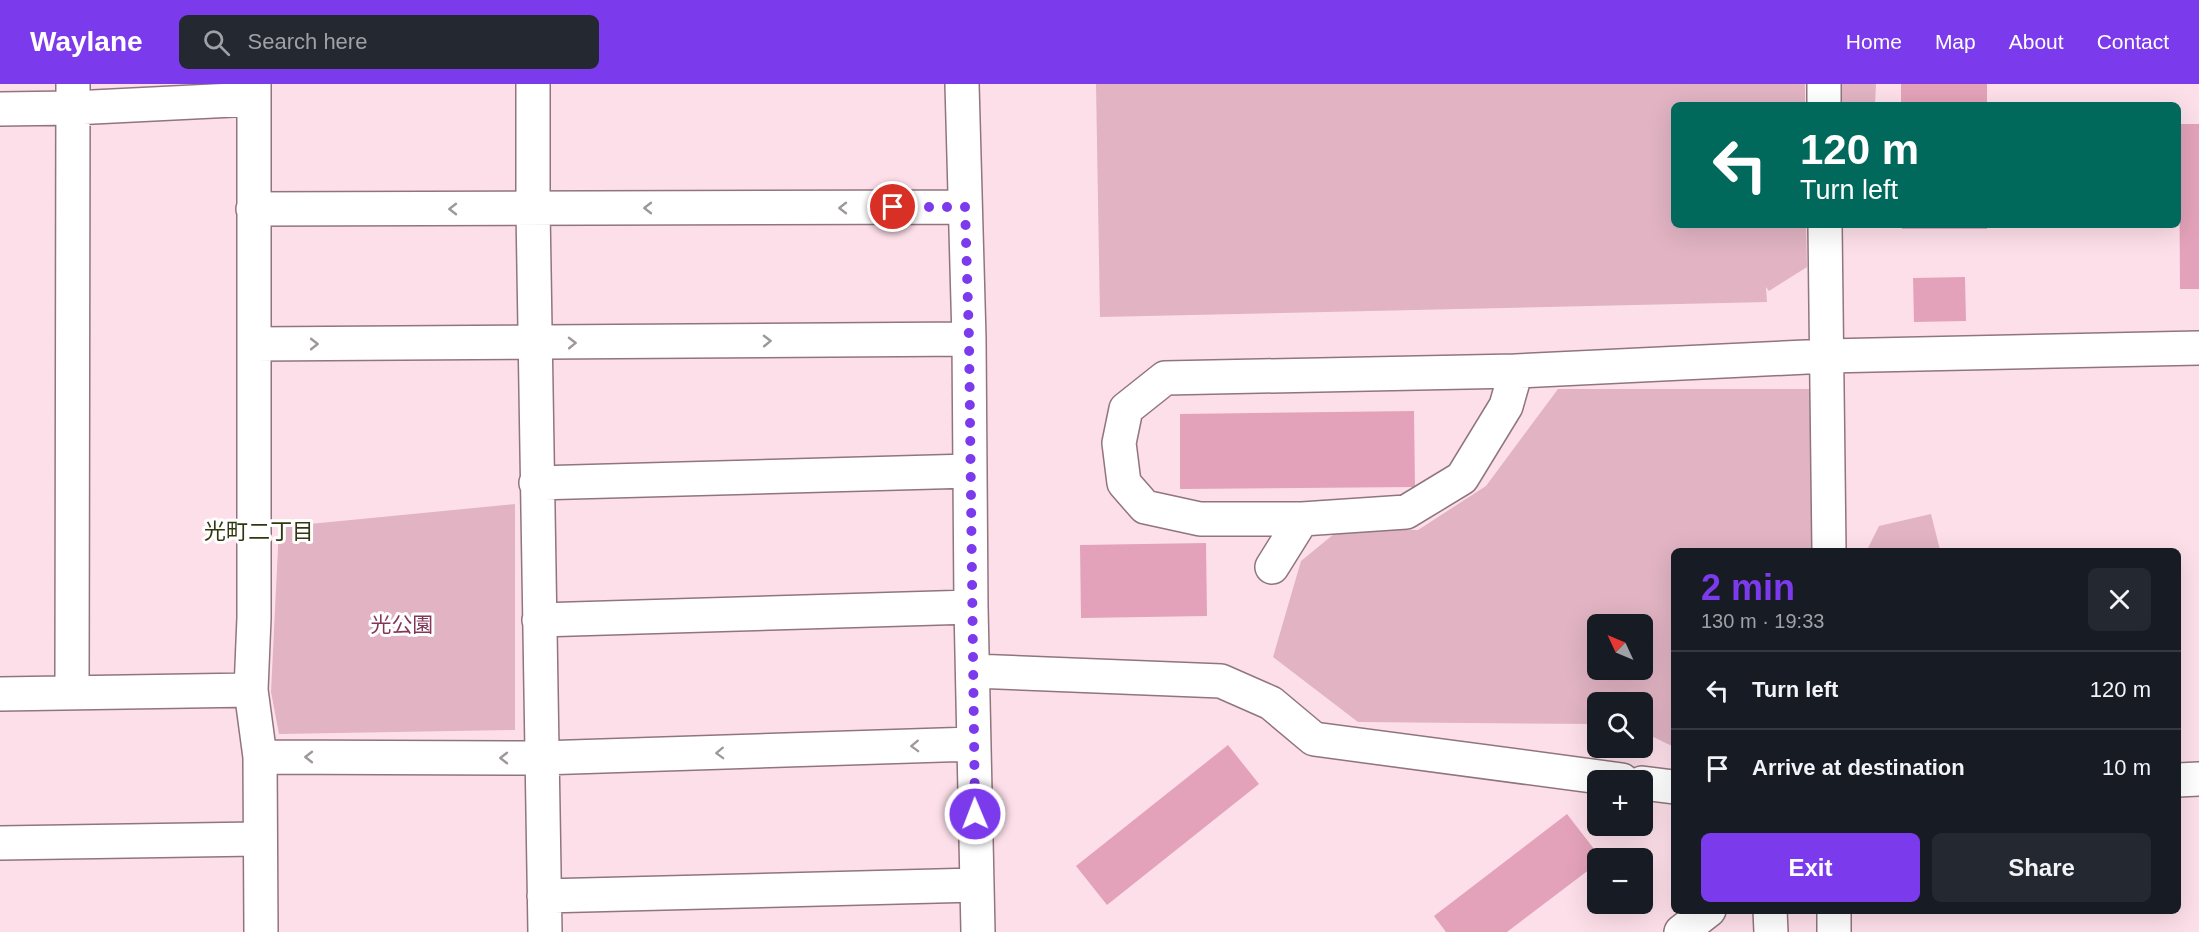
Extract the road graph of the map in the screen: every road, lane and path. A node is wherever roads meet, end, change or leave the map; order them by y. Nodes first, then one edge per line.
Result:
1 (533, 84) edge
2 (962, 84) edge
3 (1824, 84) edge
4 (254, 92) edge
5 (73, 96) edge
6 (1824, 102) edge
7 (0, 109) edge
8 (965, 207) junction
9 (253, 209) junction
10 (533, 209) junction
11 (1826, 228) edge
12 (969, 339) junction
13 (255, 344) junction
14 (535, 344) junction
15 (2199, 348) edge
16 (1827, 356) junction
17 (1516, 371) junction
18 (970, 471) junction
19 (536, 483) junction
20 (1302, 519) junction
21 (1829, 548) edge
22 (1272, 567) dead end
23 (971, 607) junction
24 (539, 620) junction
25 (973, 671) junction
26 (251, 690) junction
27 (72, 693) junction
28 (0, 694) edge
29 (973, 744) junction
30 (260, 757) junction
31 (541, 759) junction
32 (1587, 775) edge
33 (2199, 779) edge
34 (2181, 780) edge
35 (1653, 784) edge
36 (1671, 787) edge
37 (260, 839) junction
38 (0, 843) edge
39 (976, 885) junction
40 (544, 896) junction
41 (1703, 914) edge
42 (1770, 914) edge
43 (1834, 914) edge
44 (261, 932) edge
45 (544, 932) edge
46 (978, 932) edge
47 (1681, 932) edge
48 (1771, 932) edge
49 (1834, 932) edge

1 - 10 street
2 - 8 street
3 - 6 street
4 - 5 street
4 - 9 street
5 - 7 street
5 - 27 street
8 -> 10 street
8 - 12 street
10 -> 9 street
9 - 13 street
10 - 14 street
11 - 16 street
14 -> 12 street
12 - 18 street
13 -> 14 street
13 - 26 street
14 - 19 street
15 - 16 street
16 - 17 street
16 - 21 street
17 - 20 street
17 - 20 street
18 - 19 street
18 - 23 street
19 - 24 street
20 - 22 street
23 - 24 street
23 - 25 street
24 - 31 street
25 - 29 street
25 - 32 street
26 - 27 street
26 - 30 street
27 - 28 street
29 -> 31 street
29 - 39 street
31 -> 30 street
30 - 37 street
31 - 40 street
33 - 34 street
35 - 36 street
37 - 38 street
37 - 44 street
39 - 40 street
39 - 46 street
40 - 45 street
41 - 47 street
42 - 48 street
43 - 49 street

